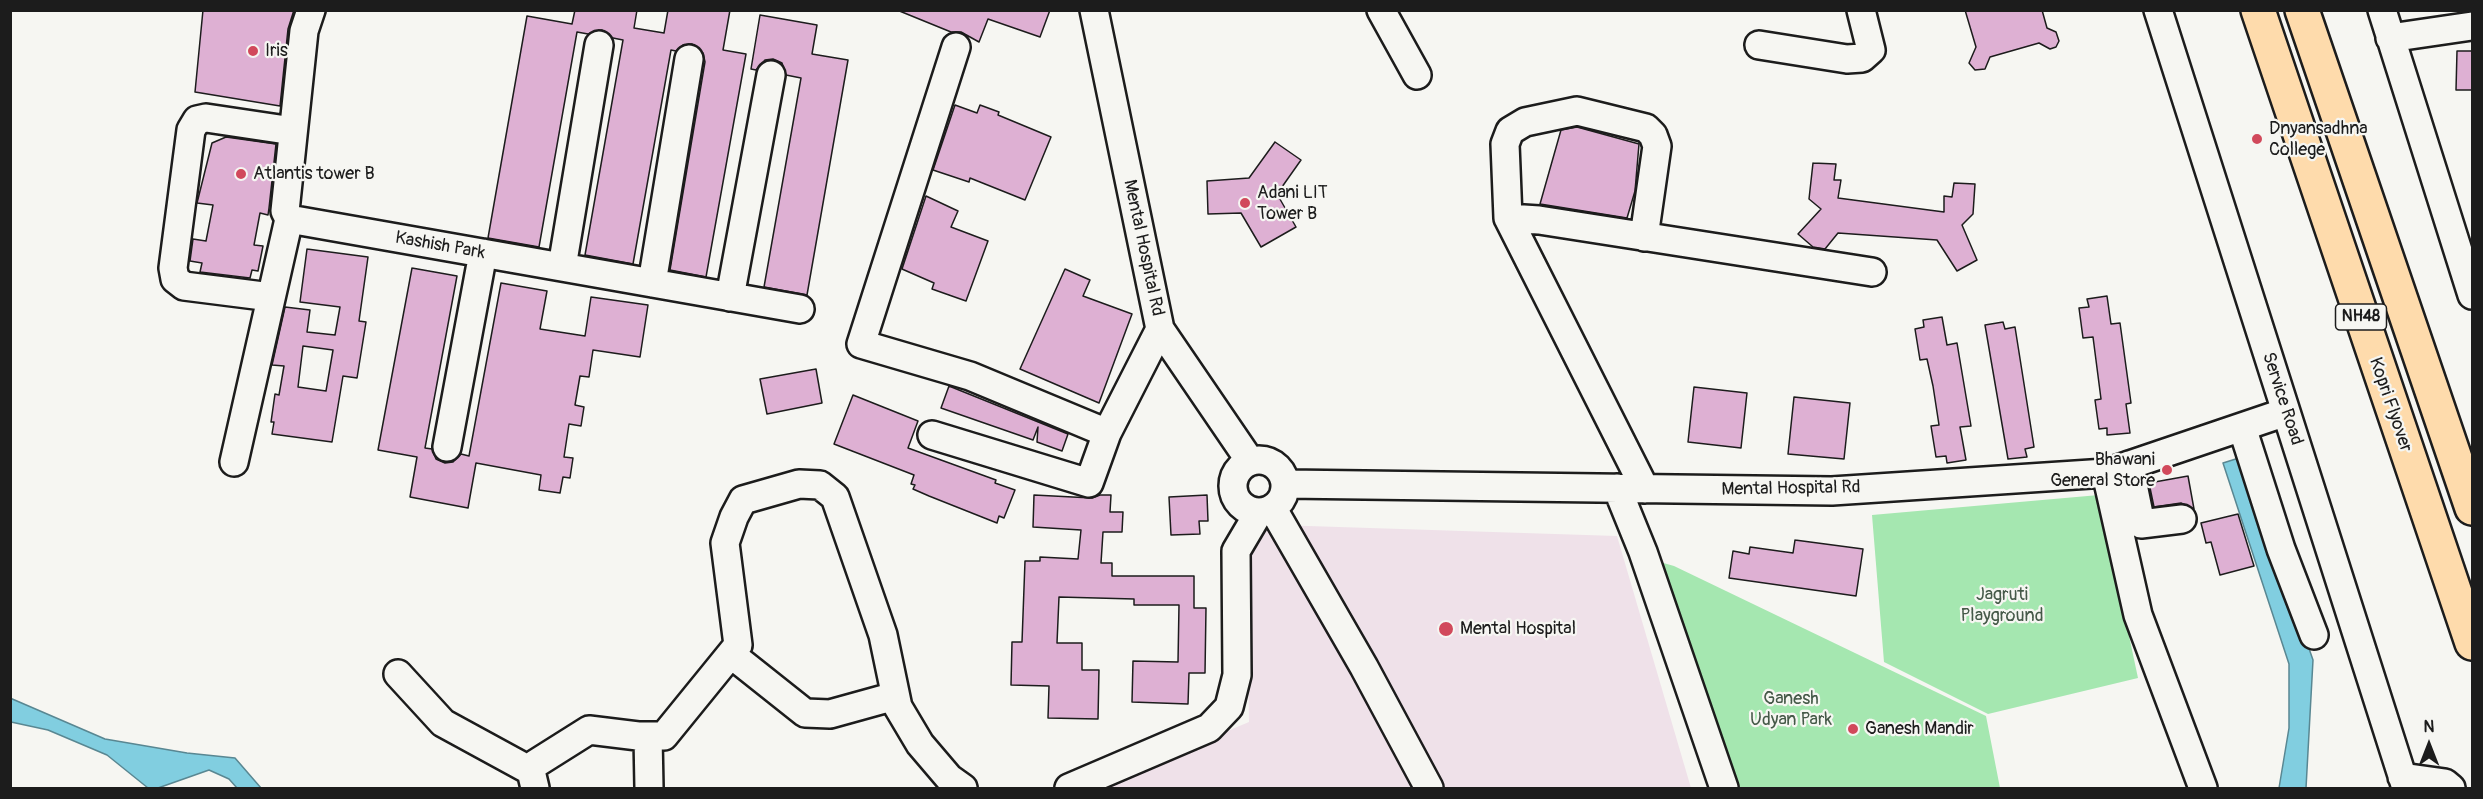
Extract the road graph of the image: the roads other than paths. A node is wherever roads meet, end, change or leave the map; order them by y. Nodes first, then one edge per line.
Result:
1 (311, 10) edge
2 (1094, 10) edge
3 (1381, 10) edge
4 (1861, 10) edge
5 (2158, 10) edge
6 (2248, 10) edge
7 (2258, 10) edge
8 (2302, 10) edge
9 (2311, 10) edge
10 (2382, 10) edge
11 (2472, 26) edge
12 (2390, 38) junction
13 (599, 45) dead end
14 (1759, 45) dead end
15 (956, 47) dead end
16 (688, 59) dead end
17 (2321, 62) junction
18 (2276, 63) junction
19 (771, 75) dead end
20 (1417, 75) dead end
21 (293, 131) junction
22 (1508, 218) junction
23 (289, 219) junction
24 (1644, 237) junction
25 (483, 253) junction
26 (562, 267) junction
27 (1872, 272) dead end
28 (652, 283) junction
29 (2472, 295) edge
30 (271, 297) junction
31 (730, 297) junction
32 (800, 309) dead end
33 (1160, 329) junction
34 (2286, 412) junction
35 (2242, 427) junction
36 (1107, 433) junction
37 (932, 435) dead end
38 (447, 447) dead end
39 (1251, 461) junction
40 (234, 462) dead end
41 (2117, 469) junction
42 (1286, 484) junction
43 (1617, 488) junction
44 (1645, 489) junction
45 (2472, 508) edge
46 (1266, 510) junction
47 (2182, 519) dead end
48 (2314, 634) dead end
49 (2472, 643) edge
50 (732, 655) junction
51 (398, 674) dead end
52 (895, 696) junction
53 (648, 736) junction
54 (533, 780) edge
55 (2404, 783) edge
56 (649, 789) edge
57 (963, 789) edge
58 (1069, 789) edge
59 (1429, 789) edge
60 (1724, 789) edge
61 (2203, 789) edge
62 (2451, 789) edge

1 - 21 street
2 - 33 street, Mental Hospital Rd
3 - 20 street
4 - 14 street
5 - 34 street, Service Road
6 - 18 highway
7 - 18 highway, NH48
8 - 17 highway, NH48
9 - 17 highway
10 - 12 street
11 - 12 street
12 - 29 street
13 - 26 street
15 - 36 street
16 - 28 street
17 - 45 highway, NH48
18 - 49 highway, Kopri Flyover / NH48
19 - 31 street
21 - 23 street
21 - 30 street
22 - 24 street
22 - 24 street
22 - 44 street
23 - 25 street, Kashish Park
23 - 30 street
24 - 27 street
25 - 26 street, Kashish Park
25 - 38 street
26 - 28 street, Kashish Park
28 - 31 street, Kashish Park
30 - 40 street
31 - 32 street, Kashish Park
33 - 36 street
33 - 39 street, Mental Hospital Rd
34 - 35 street, Mental Hospital Rd
34 - 55 street, Service Road
35 - 41 street, Mental Hospital Rd
35 - 48 street
36 - 37 street
39 - 42 street
39 - 46 street
41 - 44 street, Mental Hospital Rd
41 - 47 street
41 - 61 street
42 - 43 street, Mental Hospital Rd
42 - 46 street
43 - 44 street, Mental Hospital Rd
43 - 60 street
46 - 58 street
46 - 59 street
50 - 52 street
50 - 52 street
50 - 53 street
51 - 54 street
52 - 57 street
53 - 54 street
53 - 56 street
55 - 62 street

